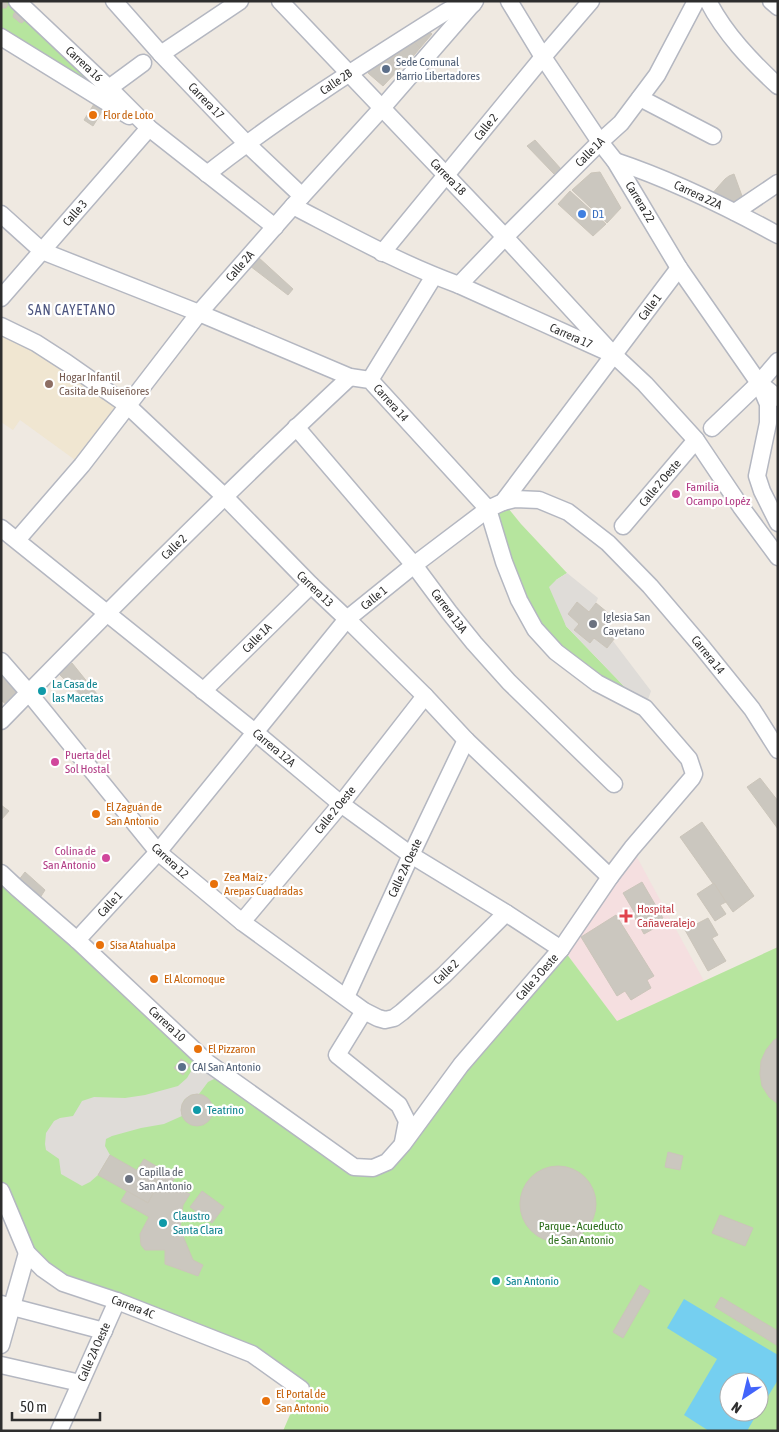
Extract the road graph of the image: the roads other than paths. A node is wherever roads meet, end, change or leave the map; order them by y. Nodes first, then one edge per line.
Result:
1 (114, 1) edge
2 (240, 1) edge
3 (280, 1) edge
4 (509, 1) edge
5 (591, 1) edge
6 (696, 1) edge
7 (708, 1) edge
8 (771, 1) edge
9 (474, 2) edge
10 (24, 3) edge
11 (778, 7) edge
12 (1, 37) edge
13 (161, 54) junction
14 (543, 57) junction
15 (143, 64) dead end
16 (348, 74) junction
17 (778, 86) edge
18 (109, 88) junction
19 (640, 98) junction
20 (382, 108) junction
21 (148, 128) junction
22 (713, 136) dead end
23 (600, 142) junction
24 (246, 143) junction
25 (615, 161) junction
26 (207, 174) junction
27 (446, 176) junction
28 (778, 183) edge
29 (297, 201) junction
30 (735, 212) junction
31 (1, 214) edge
32 (275, 227) junction
33 (778, 235) edge
34 (505, 237) junction
35 (42, 252) junction
36 (382, 253) junction
37 (679, 268) junction
38 (434, 276) junction
39 (459, 285) junction
40 (1, 298) edge
41 (199, 313) junction
42 (2, 327) edge
43 (614, 355) junction
44 (778, 362) edge
45 (350, 377) junction
46 (370, 380) junction
47 (759, 383) junction
48 (778, 398) edge
49 (127, 405) junction
50 (296, 427) junction
51 (712, 428) dead end
52 (696, 440) junction
53 (225, 497) junction
54 (503, 502) junction
55 (488, 509) junction
56 (778, 523) edge
57 (623, 526) dead end
58 (1, 528) edge
59 (17, 540) junction
60 (778, 557) edge
61 (414, 565) junction
62 (311, 585) junction
63 (107, 612) junction
64 (347, 619) junction
65 (1, 661) edge
66 (203, 691) junction
67 (29, 693) junction
68 (425, 696) junction
69 (1, 722) edge
70 (256, 733) junction
71 (466, 740) junction
72 (778, 750) edge
73 (692, 778) joint
74 (614, 784) dead end
75 (341, 804) junction
76 (158, 852) junction
77 (410, 855) junction
78 (1, 873) edge
79 (610, 877) junction
80 (506, 913) junction
81 (242, 922) junction
82 (77, 940) junction
83 (561, 949) junction
84 (346, 997) junction
85 (371, 1015) junction
86 (403, 1144) junction
87 (374, 1168) joint
88 (1, 1191) edge
89 (27, 1253) junction
90 (117, 1301) junction
91 (7, 1306) edge
92 (104, 1331) junction
93 (1, 1345) edge
94 (1, 1365) edge
95 (80, 1382) junction
96 (301, 1389) dead end
97 (58, 1431) edge

1 - 13 street, Carrera 17
2 - 13 street
3 - 16 street, Carrera 18
4 - 14 street, Carrera 22
5 - 14 street, Calle 2
6 - 19 street, Calle 1A
7 - 17 street
8 - 11 street
9 - 16 street, Calle 2B
9 - 20 street, Calle 2A
10 - 18 street, Carrera 16
12 - 21 street, Carrera 16
13 - 24 street, Carrera 17
14 - 23 street, Carrera 22
14 - 27 street, Calle 2
15 - 18 street
16 - 20 street, Carrera 18
16 - 24 street, Calle 2B
18 - 21 street, Carrera 16
19 - 22 street
19 - 23 street, Calle 1A
20 - 27 street, Carrera 18
20 - 29 street, Calle 2A
21 - 26 street, Carrera 16
21 - 35 street, Calle 3
23 - 25 street, Carrera 22
23 - 34 street, Calle 1A
24 - 26 street, Calle 2B
24 - 29 street, Carrera 17
25 - 30 street, Carrera 22A
25 - 37 street, Carrera 22
26 - 32 street, Carrera 16
27 - 34 street, Carrera 18
27 - 36 street, Calle 2
28 - 30 street
29 - 32 street, Calle 2A
29 - 36 street, Carrera 17
30 - 33 street, Carrera 22A
31 - 35 street, Carrera 14
32 - 41 street, Calle 2A
34 - 39 street, Calle 1A
34 - 43 street, Carrera 18
35 - 40 street, Calle 3
35 - 41 street, Carrera 14
36 - 38 street, Carrera 17
37 - 43 street, Calle 1
37 - 47 street, Carrera 22
38 - 39 street, Carrera 17
38 - 46 street
39 - 43 street, Carrera 17
41 - 45 street, Carrera 14
41 - 49 street, Calle 2A
42 - 49 street, Carrera 13
43 - 52 street, Carrera 17
43 - 54 street, Calle 1
44 - 47 street
45 - 46 street, Carrera 14
45 - 50 street, Calle 2
46 - 55 street, Carrera 14
47 - 48 street, Carrera 22
47 - 51 street
47 - 56 street
49 - 53 street, Carrera 13
49 - 59 street, Calle 2A
50 - 53 street, Calle 2
50 - 61 street, Carrera 13A
52 - 57 street, Calle 2 Oeste
52 - 60 street, Carrera 17
53 - 62 street, Carrera 13
53 - 63 street, Calle 2
54 - 55 street, Calle 1
54 - 72 street, Carrera 14
55 - 61 street, Calle 1
55 - 73 street, Carrera 14
58 - 59 street, Carrera 12A
59 - 63 street, Carrera 12A
61 - 64 street, Calle 1
61 - 74 street, Carrera 13A
62 - 64 street, Carrera 13
62 - 66 street, Calle 1A
63 - 66 street, Carrera 12A
63 - 67 street, Calle 2
64 - 68 street, Carrera 13
64 - 70 street, Calle 1
65 - 67 street, Carrera 12
66 - 70 street, Carrera 12A
67 - 69 street, Calle 2
67 - 76 street, Carrera 12
68 - 71 street, Carrera 13
68 - 75 street, Calle 2 Oeste
70 - 75 street, Carrera 12A
70 - 76 street, Calle 1
71 - 77 street, Calle 2A Oeste
71 - 79 street, Carrera 13
73 - 79 street, Calle 3 Oeste
75 - 77 street, Carrera 12A
75 - 81 street, Calle 2 Oeste
76 - 81 street, Carrera 12
76 - 82 street, Calle 1
77 - 80 street, Carrera 12A
77 - 84 street, Calle 2A Oeste
78 - 82 street, Carrera 10
79 - 83 street, Calle 3 Oeste
80 - 83 street, Carrera 12A
80 - 85 street, Calle 2
81 - 84 street, Carrera 12
82 - 87 street, Carrera 10
83 - 86 street, Calle 3 Oeste
84 - 85 street, Carrera 12
85 - 86 street
86 - 87 street, Calle 3 Oeste
88 - 89 street, Carrera 4C
89 - 90 street, Carrera 4C
89 - 91 street
90 - 92 street, Calle 2A Oeste
90 - 96 street, Carrera 4C
91 - 92 street
91 - 93 street
92 - 95 street, Calle 2A Oeste
94 - 95 street
95 - 97 street, Calle 2A Oeste

